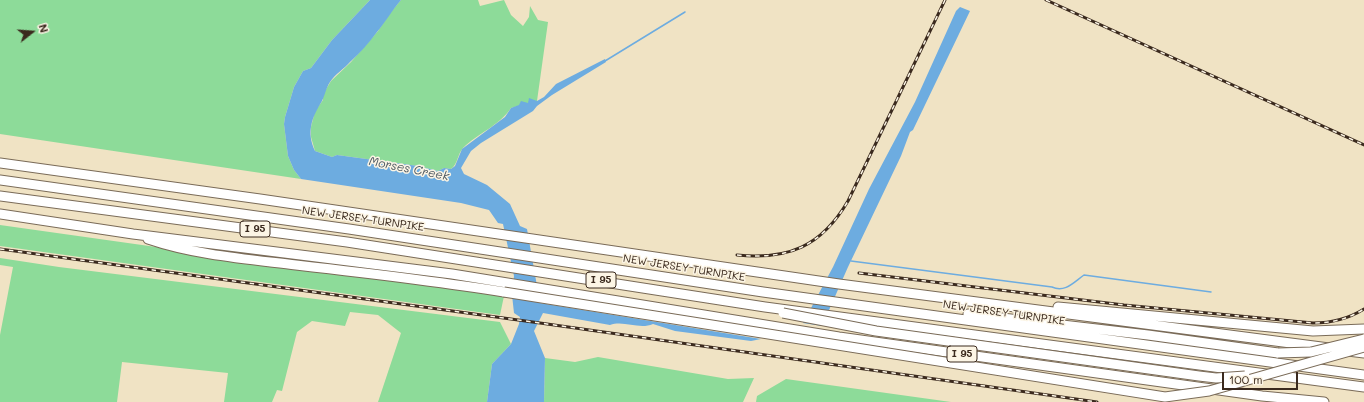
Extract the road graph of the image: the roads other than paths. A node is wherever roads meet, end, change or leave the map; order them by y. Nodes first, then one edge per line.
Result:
1 (0, 163) edge
2 (0, 180) edge
3 (0, 196) edge
4 (0, 214) edge
5 (133, 234) junction
6 (995, 303) junction
7 (768, 307) junction
8 (993, 321) junction
9 (1364, 329) edge
10 (1364, 339) edge
11 (1364, 347) edge
12 (1364, 354) edge
13 (1285, 369) junction
14 (1364, 375) edge
15 (1364, 387) edge
16 (1324, 402) edge

1 - 6 highway, NEW JERSEY TURNPIKE
2 - 8 highway, NEW JERSEY TURNPIKE / I 95
3 - 7 highway, I 95
4 - 5 highway, I 95
5 - 13 highway, bridge
5 - 16 highway, I 95
6 - 9 highway
6 - 12 highway, NEW JERSEY TURNPIKE
7 - 13 highway, bridge
7 - 15 highway, I 95
8 - 10 highway, bridge
8 - 14 highway, NEW JERSEY TURNPIKE / I 95
11 - 13 highway, bridge

